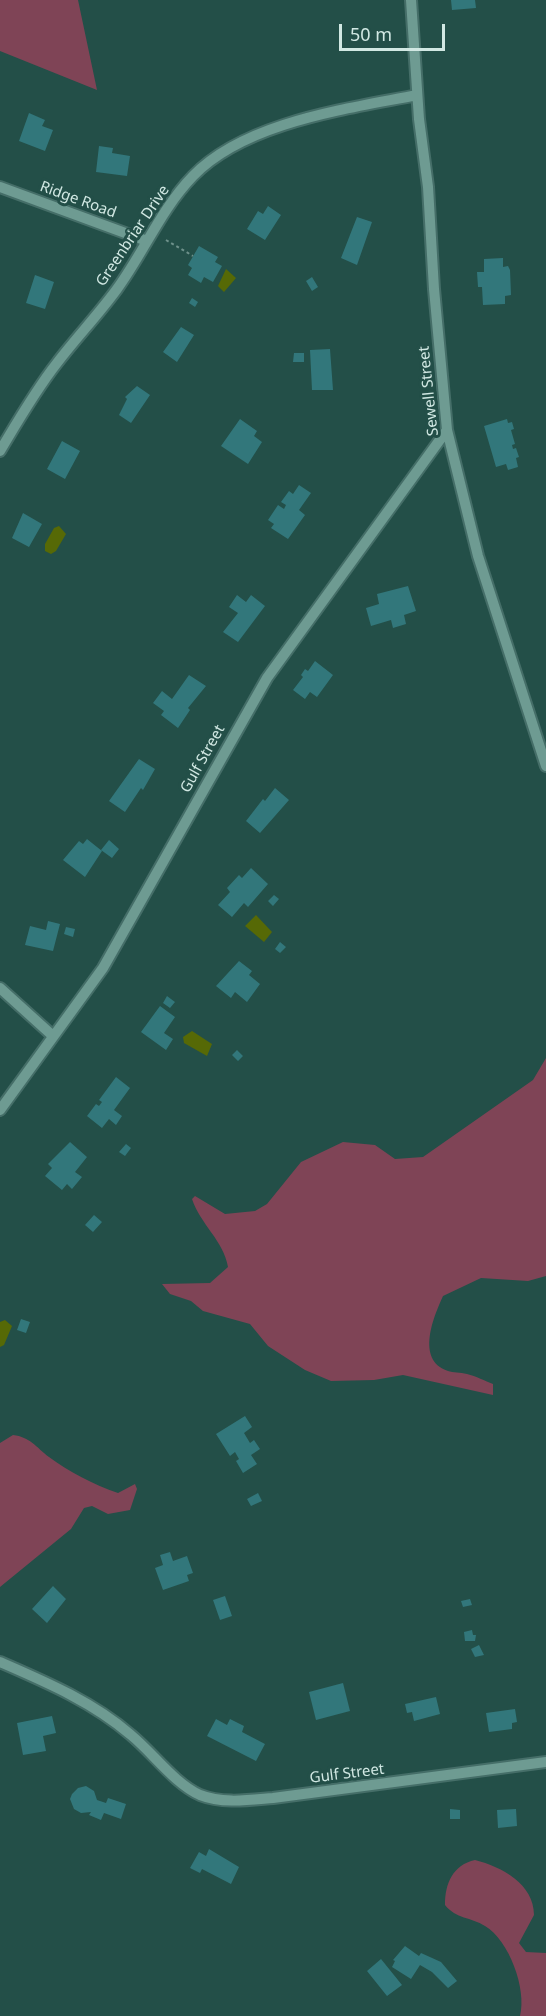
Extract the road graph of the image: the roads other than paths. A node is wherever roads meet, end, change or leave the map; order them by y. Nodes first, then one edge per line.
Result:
1 (411, 0) edge
2 (417, 95) junction
3 (0, 187) edge
4 (147, 241) junction
5 (447, 430) junction
6 (1, 446) edge
7 (546, 766) edge
8 (0, 988) edge
9 (53, 1036) junction
10 (0, 1110) edge
11 (0, 1662) edge
12 (546, 1762) edge

1 - 2 street, Sewell Street
2 - 4 street, Greenbriar Drive
2 - 5 street, Sewell Street
3 - 4 street, Ridge Road
4 - 6 street, Greenbriar Drive
5 - 7 street, Sewell Street
5 - 9 street, Gulf Street
8 - 9 street
9 - 10 street, Gulf Street
11 - 12 street, Gulf Street

